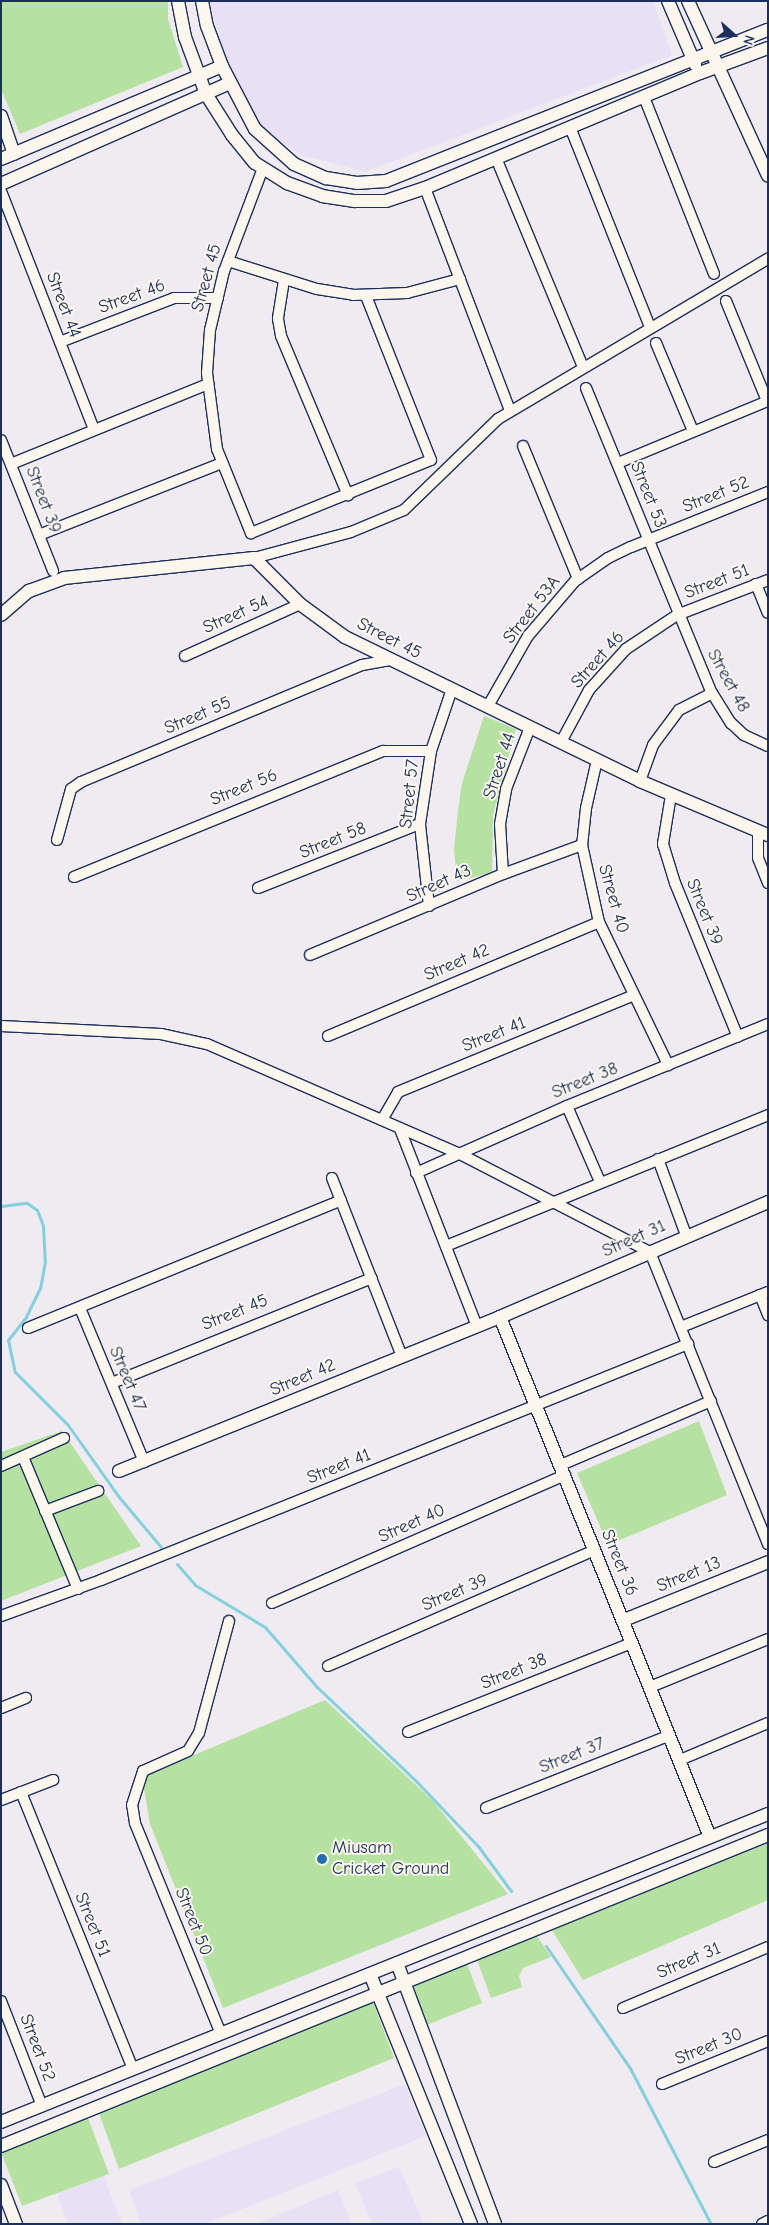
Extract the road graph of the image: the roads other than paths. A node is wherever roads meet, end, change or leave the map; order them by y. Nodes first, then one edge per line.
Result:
1 (178, 1) edge
2 (202, 1) edge
3 (668, 1) edge
4 (688, 1) edge
5 (768, 30) edge
6 (768, 48) edge
7 (711, 51) junction
8 (692, 57) junction
9 (222, 66) junction
10 (720, 66) junction
11 (700, 73) junction
12 (198, 77) junction
13 (230, 83) junction
14 (206, 94) junction
15 (644, 97) junction
16 (1, 116) edge
17 (521, 126) junction
18 (570, 127) junction
19 (530, 144) junction
20 (14, 154) junction
21 (496, 158) junction
22 (1, 159) edge
23 (263, 168) junction
24 (768, 176) edge
25 (340, 180) junction
26 (1, 184) edge
27 (425, 188) junction
28 (1, 192) edge
29 (338, 199) junction
30 (768, 259) edge
31 (228, 261) junction
32 (714, 274) dead end
33 (460, 279) junction
34 (284, 280) junction
35 (366, 296) junction
36 (218, 298) junction
37 (726, 301) dead end
38 (650, 327) junction
39 (60, 342) junction
40 (656, 343) dead end
41 (583, 367) junction
42 (208, 384) junction
43 (586, 388) dead end
44 (768, 401) edge
45 (510, 411) junction
46 (94, 430) junction
47 (693, 431) junction
48 (1, 440) edge
49 (523, 446) dead end
50 (222, 463) junction
51 (618, 463) junction
52 (11, 464) junction
53 (768, 492) edge
54 (348, 495) junction
55 (39, 535) junction
56 (648, 540) junction
57 (254, 558) junction
58 (53, 571) dead end
59 (578, 579) junction
60 (768, 580) edge
61 (756, 584) junction
62 (300, 604) junction
63 (768, 613) edge
64 (1, 615) edge
65 (677, 615) junction
66 (185, 656) dead end
67 (389, 660) junction
68 (452, 689) junction
69 (712, 693) junction
70 (488, 706) junction
71 (530, 727) junction
72 (561, 742) junction
73 (768, 746) edge
74 (431, 751) junction
75 (597, 760) junction
76 (640, 781) junction
77 (671, 795) junction
78 (420, 824) junction
79 (763, 834) edge
80 (57, 840) dead end
81 (582, 845) junction
82 (503, 874) junction
83 (74, 877) dead end
84 (768, 883) edge
85 (258, 888) dead end
86 (429, 906) junction
87 (599, 922) junction
88 (310, 955) dead end
89 (632, 996) junction
90 (768, 1024) edge
91 (1, 1026) edge
92 (328, 1036) dead end
93 (738, 1037) junction
94 (668, 1065) junction
95 (567, 1106) junction
96 (768, 1115) edge
97 (382, 1120) junction
98 (400, 1128) junction
99 (460, 1154) junction
100 (658, 1159) junction
101 (416, 1173) junction
102 (332, 1178) dead end
103 (600, 1182) junction
104 (341, 1200) junction
105 (553, 1201) junction
106 (768, 1202) edge
107 (686, 1235) junction
108 (446, 1246) junction
109 (650, 1252) junction
110 (372, 1278) junction
111 (764, 1293) edge
112 (80, 1308) junction
113 (768, 1315) edge
114 (500, 1317) junction
115 (477, 1326) junction
116 (681, 1327) junction
117 (28, 1328) dead end
118 (688, 1344) junction
119 (402, 1356) junction
120 (112, 1384) junction
121 (711, 1401) junction
122 (537, 1405) junction
123 (64, 1438) dead end
124 (23, 1457) junction
125 (144, 1462) junction
126 (1, 1466) edge
127 (563, 1470) junction
128 (119, 1472) dead end
129 (98, 1491) dead end
130 (46, 1511) junction
131 (768, 1544) edge
132 (595, 1550) junction
133 (768, 1562) edge
134 (78, 1589) junction
135 (272, 1603) dead end
136 (2, 1614) edge
137 (624, 1620) junction
138 (229, 1621) dead end
139 (768, 1639) edge
140 (632, 1643) junction
141 (328, 1666) dead end
142 (650, 1687) junction
143 (26, 1698) dead end
144 (1, 1708) edge
145 (768, 1723) edge
146 (408, 1732) dead end
147 (670, 1735) junction
148 (680, 1760) junction
149 (53, 1780) dead end
150 (21, 1792) junction
151 (1, 1800) edge
152 (486, 1808) dead end
153 (763, 1816) edge
154 (767, 1835) edge
155 (710, 1838) junction
156 (768, 1947) edge
157 (397, 1963) junction
158 (370, 1974) junction
159 (403, 1984) junction
160 (377, 1995) junction
161 (2, 2006) edge
162 (624, 2008) dead end
163 (221, 2034) junction
164 (768, 2041) edge
165 (133, 2069) junction
166 (662, 2084) dead end
167 (42, 2106) junction
168 (1, 2122) edge
169 (768, 2140) edge
170 (1, 2146) edge
171 (714, 2162) dead end
172 (1, 2186) edge
173 (768, 2221) edge
174 (16, 2224) edge
175 (471, 2224) edge
176 (495, 2224) edge
177 (762, 2224) edge

1 - 12 street
2 - 9 street
3 - 8 street
4 - 7 street
5 - 7 street
6 - 10 street
7 - 8 street
7 - 10 street
8 - 11 street
8 - 17 street
9 - 12 street
9 - 13 street
10 - 11 street
10 - 24 street
11 - 15 street
12 - 14 street
12 - 20 street
13 - 14 street
13 - 25 street
14 - 23 street
14 - 26 street
15 - 18 street
15 - 32 street
16 - 20 street
17 - 19 street
17 - 25 street
18 - 19 street
18 - 38 street
19 - 21 street
20 - 22 street
21 - 27 street
21 - 41 street
23 - 29 street
23 - 31 street, Street 45
25 - 29 street
27 - 29 street
27 - 33 street
28 - 39 street, Street 44
30 - 38 street
31 - 34 street
31 - 36 street, Street 45
33 - 35 street
33 - 45 street
34 - 35 street
34 - 54 street
35 - 54 street, Street 45
36 - 39 street, Street 46
36 - 42 street, Street 45
37 - 44 street
38 - 41 street
39 - 46 street, Street 44
40 - 47 street
41 - 45 street
42 - 46 street
42 - 50 street, Street 45
43 - 51 street, Street 53
44 - 47 street
45 - 57 street
46 - 52 street
47 - 51 street
48 - 52 street, Street 39
49 - 59 street
50 - 54 street, Street 45
50 - 55 street
51 - 56 street, Street 53
52 - 55 street, Street 39
53 - 56 street, Street 52
55 - 58 street, Street 39
56 - 59 street, Street 53A
56 - 65 street, Street 53
57 - 62 street, Street 45
57 - 64 street
59 - 70 street, Street 53A
60 - 61 street, Street 51
61 - 63 street
61 - 65 street, Street 51
62 - 66 street, Street 54
62 - 67 street, Street 45
65 - 69 street, Street 48
65 - 72 street, Street 46
67 - 68 street, Street 45
67 - 80 street, Street 55
68 - 70 street, Street 45
68 - 74 street, Street 57
69 - 73 street, Street 48
69 - 76 street
70 - 71 street, Street 45
71 - 72 street, Street 45
71 - 82 street, Street 44
72 - 75 street, Street 45
74 - 78 street, Street 57
74 - 83 street, Street 56
75 - 76 street, Street 45
75 - 81 street, Street 40
76 - 77 street, Street 45
77 - 79 street, Street 45
77 - 93 street, Street 39
78 - 85 street, Street 58
78 - 86 street, Street 57
79 - 84 street
81 - 82 street, Street 43
81 - 87 street, Street 40
82 - 86 street, Street 43
86 - 88 street, Street 43
87 - 89 street, Street 40
87 - 92 street, Street 42
89 - 94 street, Street 40
89 - 97 street, Street 41
90 - 93 street, Street 38
91 - 97 street
93 - 94 street, Street 38
94 - 95 street, Street 38
95 - 99 street, Street 38
95 - 103 street
96 - 100 street
97 - 98 street
98 - 99 street
98 - 101 street
99 - 101 street, Street 38
99 - 105 street
100 - 103 street
100 - 107 street
101 - 108 street
102 - 104 street
103 - 105 street
104 - 110 street
104 - 112 street
105 - 108 street
105 - 109 street
106 - 107 street, Street 31
107 - 109 street, Street 31
108 - 115 street
109 - 114 street, Street 31
109 - 116 street
110 - 119 street
110 - 120 street, Street 45
111 - 113 street
111 - 116 street
112 - 117 street
112 - 120 street, Street 47
114 - 115 street, Street 42
114 - 122 street, Street 36
115 - 119 street, Street 42
116 - 118 street
118 - 121 street
118 - 122 street, Street 41
119 - 125 street, Street 42
120 - 125 street, Street 47
121 - 127 street, Street 40
121 - 131 street
122 - 127 street, Street 36
122 - 134 street, Street 41
123 - 124 street
124 - 126 street
124 - 130 street
125 - 128 street, Street 42
127 - 132 street, Street 36
127 - 135 street, Street 40
129 - 130 street
130 - 134 street
132 - 137 street, Street 36
132 - 141 street, Street 39
133 - 137 street, Street 13
134 - 136 street, Street 41
137 - 140 street, Street 36
138 - 163 street, Street 50
139 - 142 street
140 - 142 street, Street 36
140 - 146 street, Street 38
142 - 147 street, Street 36
143 - 144 street
145 - 148 street
147 - 148 street, Street 36
147 - 152 street, Street 37
148 - 155 street, Street 36
149 - 150 street
150 - 151 street
150 - 165 street, Street 51
153 - 154 street
153 - 155 street
154 - 159 street
155 - 157 street
156 - 162 street, Street 31
157 - 158 street
157 - 159 street
158 - 160 street
158 - 163 street
159 - 160 street
159 - 176 street
160 - 170 street
160 - 175 street
161 - 167 street, Street 52
163 - 165 street
164 - 166 street, Street 30
165 - 167 street
167 - 168 street
169 - 171 street
172 - 174 street
173 - 177 street

